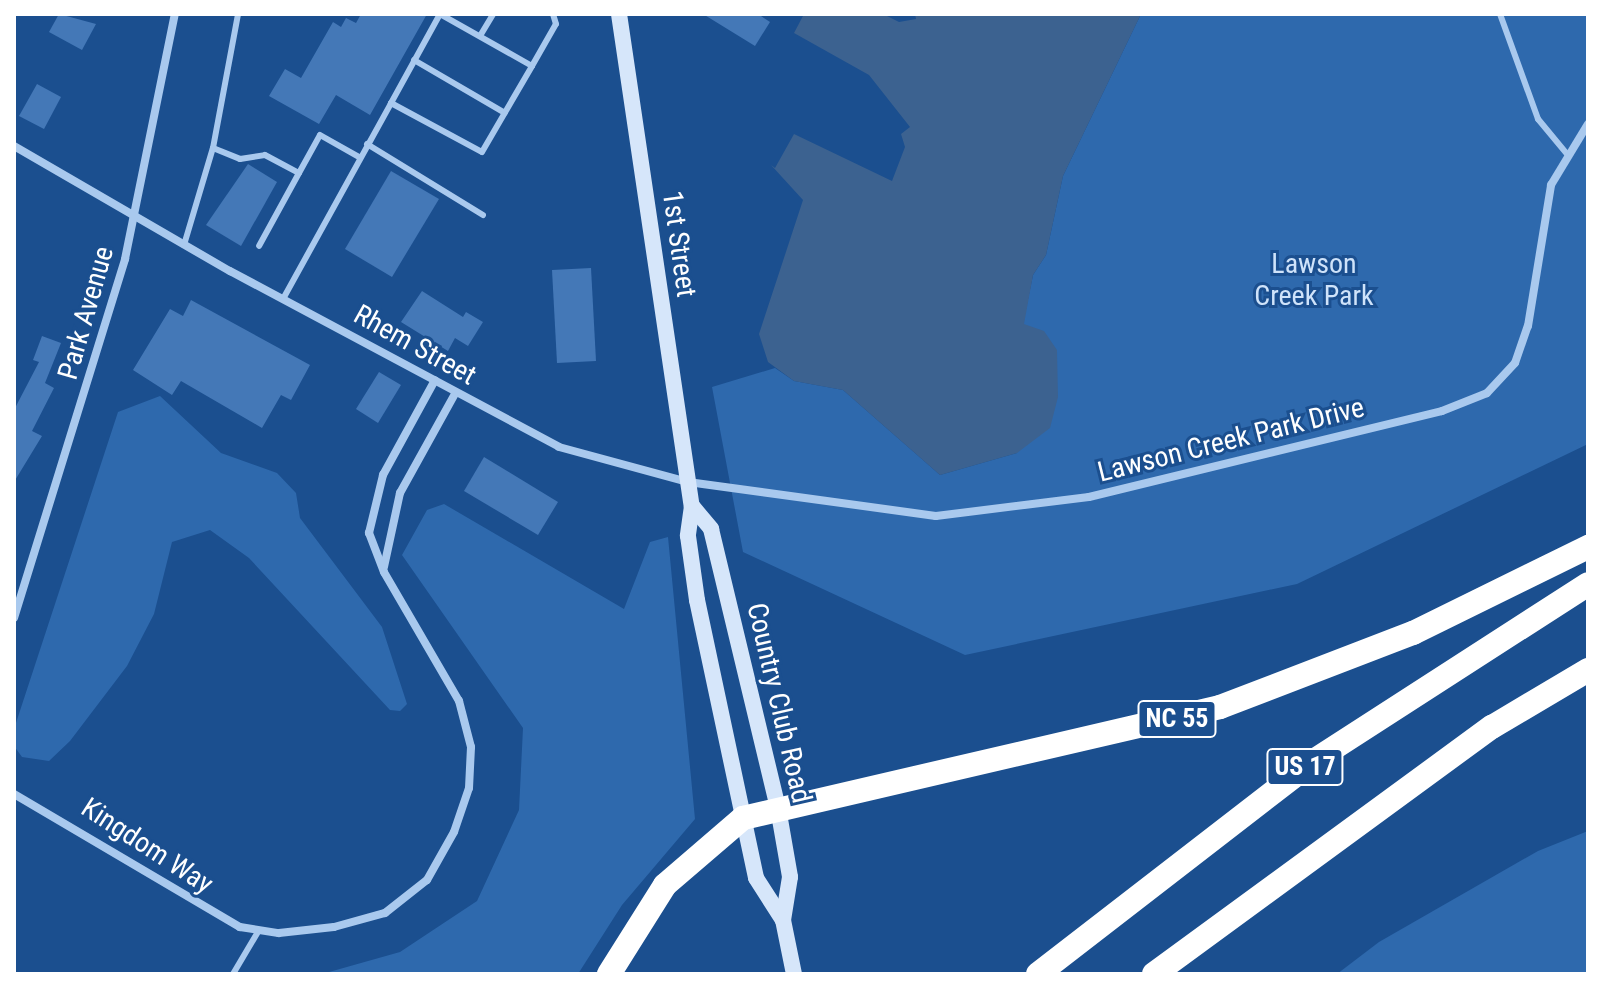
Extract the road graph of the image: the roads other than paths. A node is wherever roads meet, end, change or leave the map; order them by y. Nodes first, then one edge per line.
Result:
1 (175, 14) edge
2 (238, 14) edge
3 (493, 14) edge
4 (553, 14) edge
5 (619, 14) edge
6 (1500, 14) edge
7 (480, 36) junction
8 (414, 60) junction
9 (532, 66) junction
10 (391, 103) junction
11 (505, 113) junction
12 (1588, 124) edge
13 (367, 144) junction
14 (14, 146) edge
15 (213, 148) junction
16 (1567, 154) junction
17 (359, 157) junction
18 (299, 173) junction
19 (136, 213) junction
20 (483, 215) dead end
21 (184, 245) junction
22 (259, 246) dead end
23 (283, 299) junction
24 (435, 380) junction
25 (456, 392) junction
26 (688, 482) junction
27 (692, 506) junction
28 (1588, 547) edge
29 (384, 572) junction
30 (1588, 584) edge
31 (14, 618) edge
32 (1588, 670) edge
33 (14, 794) edge
34 (778, 808) junction
35 (743, 818) junction
36 (783, 920) junction
37 (259, 930) junction
38 (233, 974) edge
39 (609, 974) edge
40 (794, 974) edge
41 (1038, 974) edge
42 (1154, 974) edge

1 - 19 street, Park Avenue
2 - 15 lane
3 - 7 lane
4 - 9 lane
5 - 26 main road, 1st Street
6 - 16 lane
7 - 8 lane
7 - 9 lane
8 - 10 lane
8 - 11 lane
9 - 11 lane
10 - 11 lane
10 - 13 lane
12 - 16 street, Lawson Creek Park Drive
13 - 17 lane
13 - 20 lane
14 - 19 street, Rhem Street
15 - 18 lane
15 - 21 lane
16 - 26 street, Lawson Creek Park Drive
17 - 18 lane
17 - 23 lane
18 - 22 lane
19 - 21 street, Rhem Street
19 - 31 street, Park Avenue
21 - 23 street, Rhem Street
23 - 24 street, Rhem Street
24 - 25 street, Rhem Street
24 - 29 street, Kingdom Way
25 - 26 street, Rhem Street
25 - 29 street
26 - 27 main road, Country Club Road
27 - 34 main road, Country Club Road
27 - 35 main road, Country Club Road
28 - 34 highway, NC 55
29 - 37 street, Kingdom Way
30 - 41 highway, US 17
32 - 42 highway
33 - 37 street, Kingdom Way
34 - 35 highway, NC 55
34 - 36 main road, Country Club Road
35 - 36 main road, Country Club Road
35 - 39 highway
36 - 40 main road, Country Club Road
37 - 38 lane

